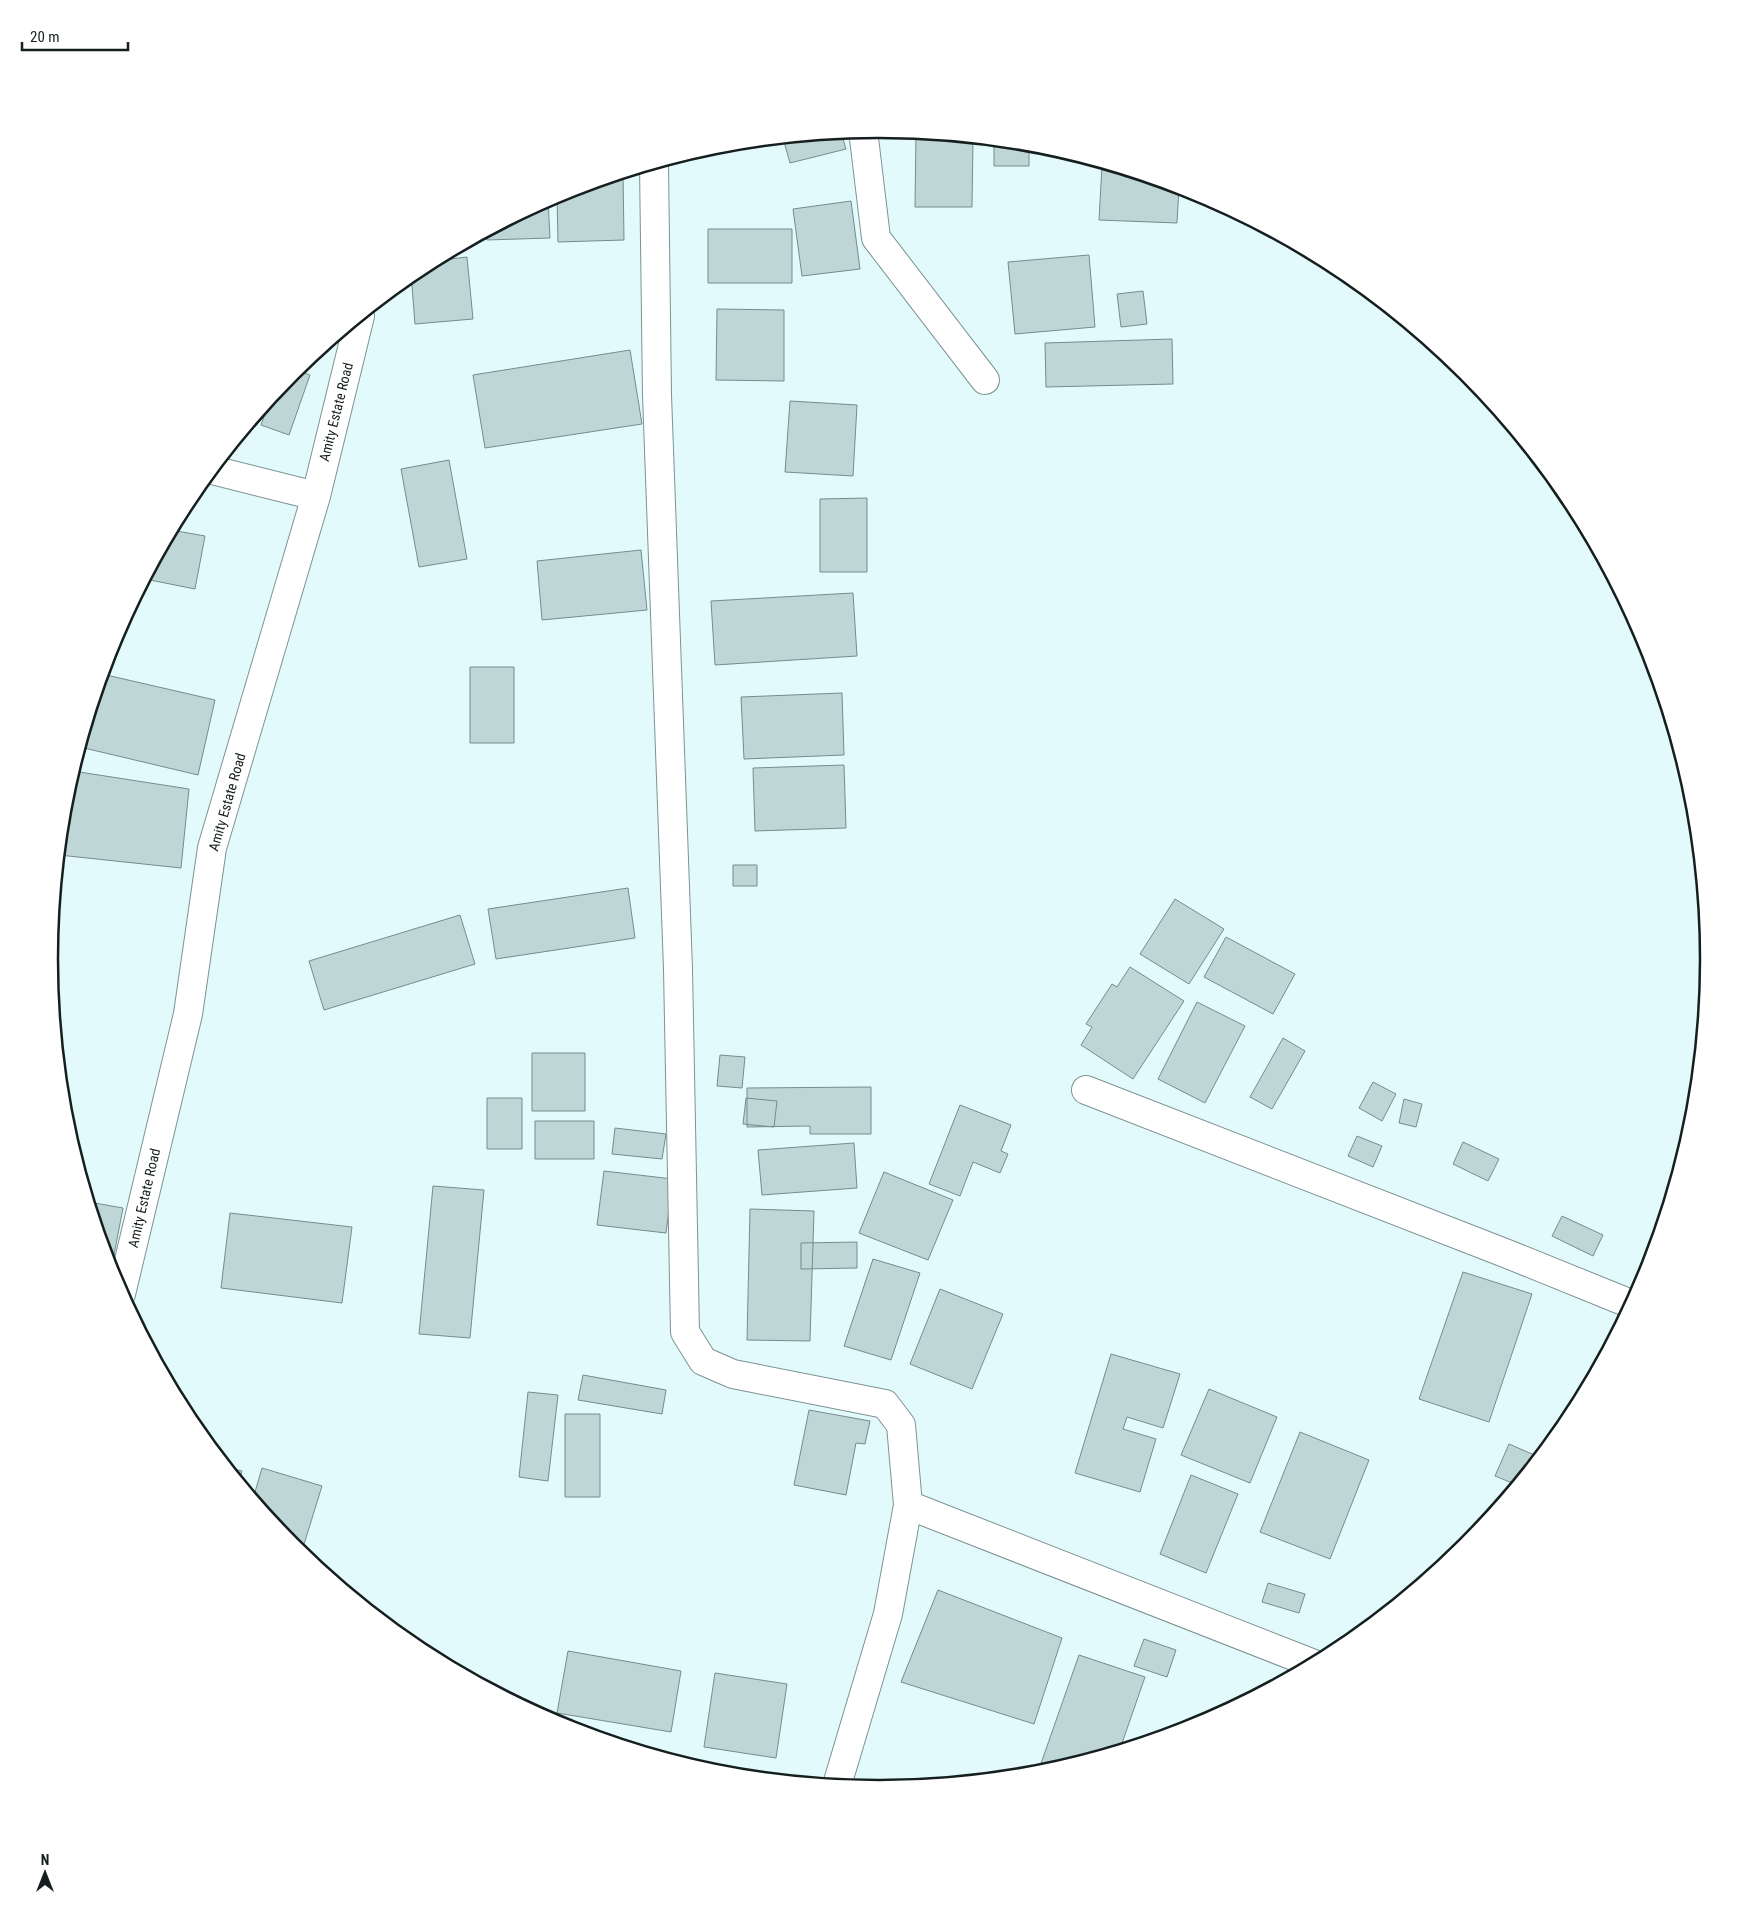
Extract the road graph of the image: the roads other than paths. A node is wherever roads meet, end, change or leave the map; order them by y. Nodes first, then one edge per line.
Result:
1 (864, 138) edge
2 (654, 169) edge
3 (358, 324) edge
4 (985, 380) dead end
5 (218, 472) edge
6 (316, 496) junction
7 (1086, 1090) dead end
8 (124, 1282) edge
9 (1625, 1302) edge
10 (908, 1505) junction
11 (1305, 1661) edge
12 (839, 1779) edge

1 - 4 street
2 - 10 street
3 - 6 street, Amity Estate Road
5 - 6 street
6 - 8 street, Amity Estate Road
7 - 9 street
10 - 11 street
10 - 12 street

